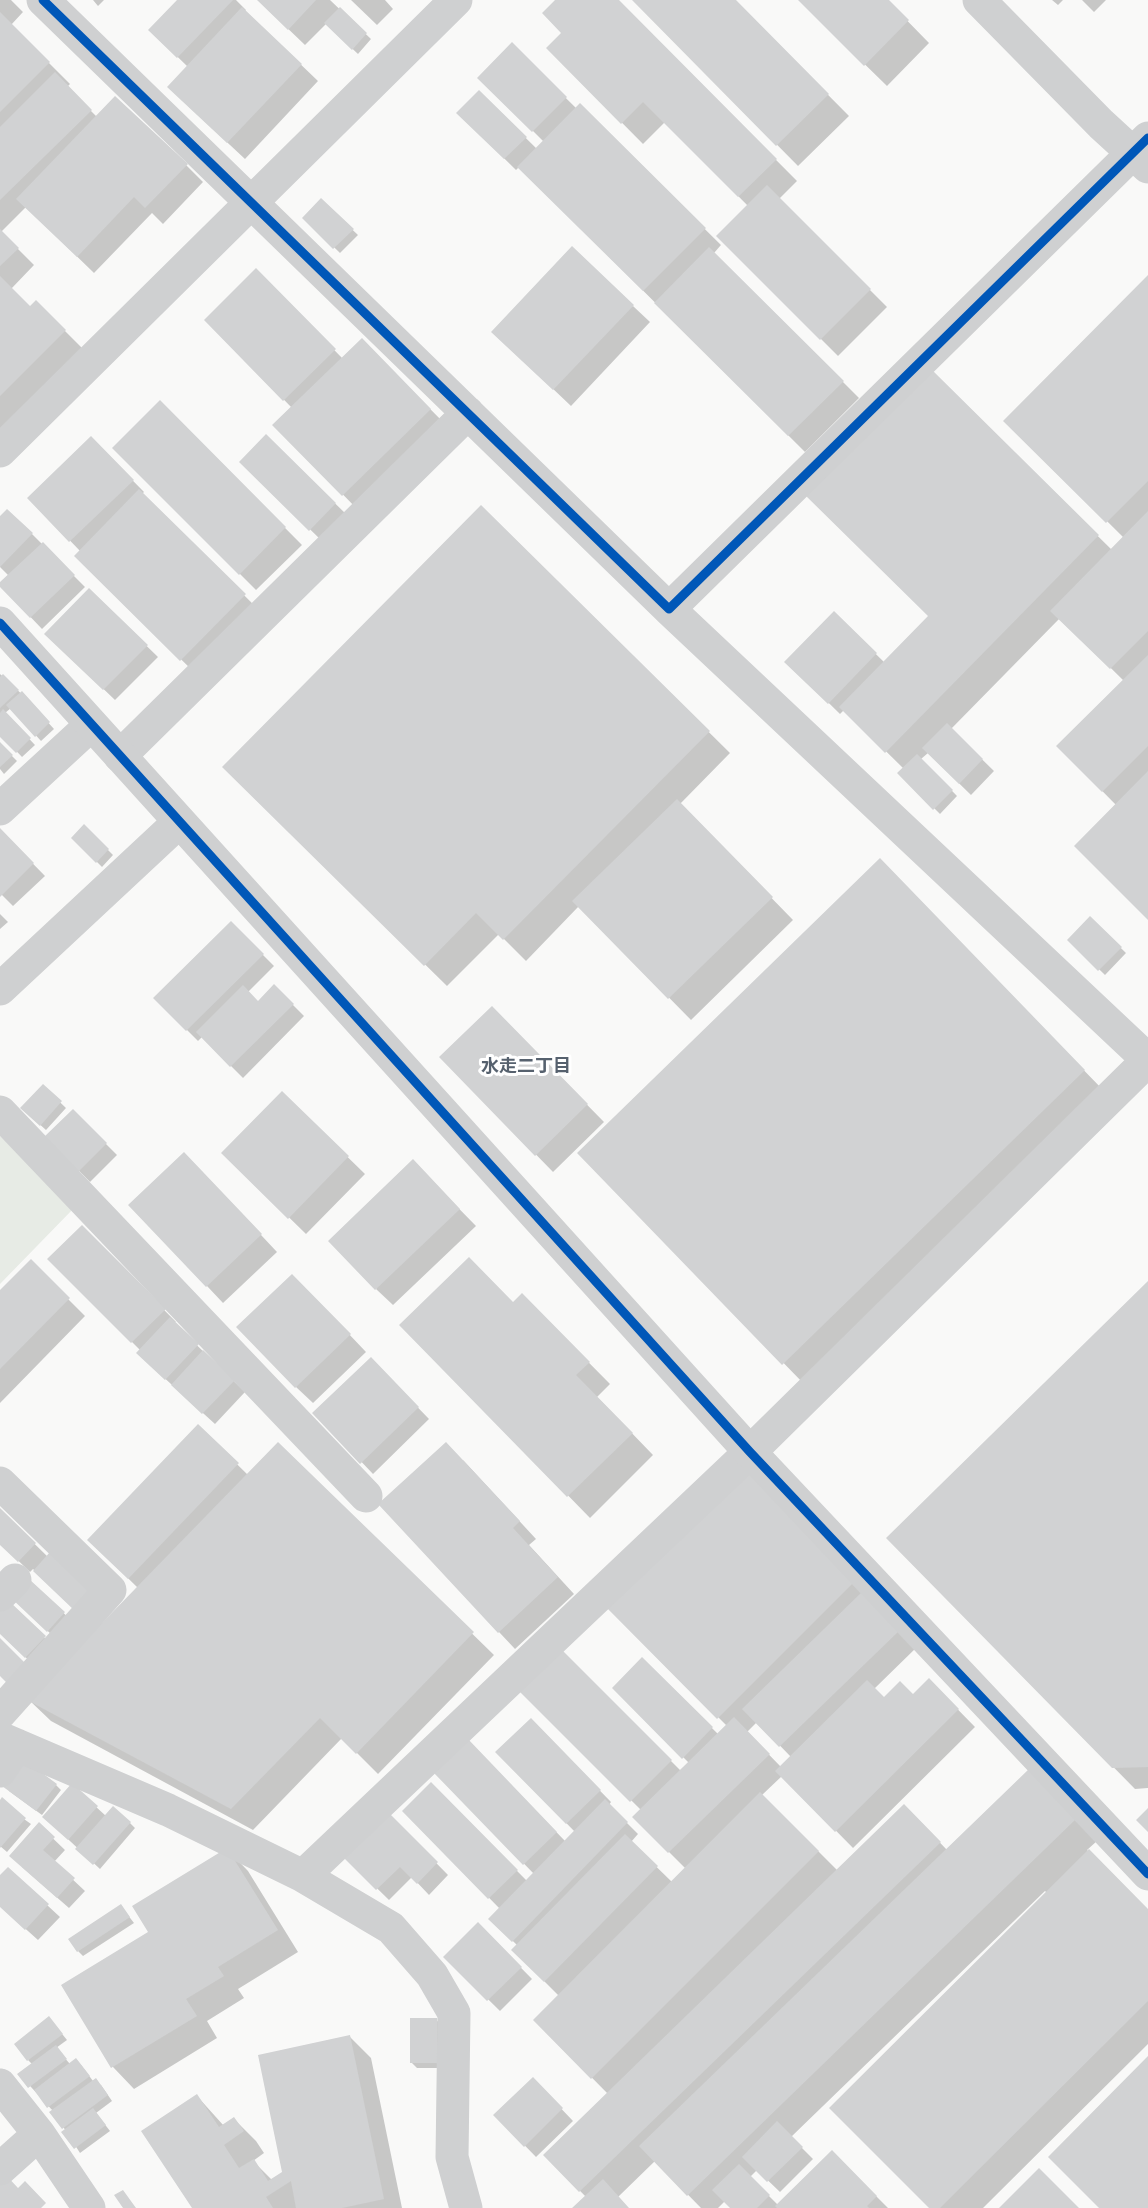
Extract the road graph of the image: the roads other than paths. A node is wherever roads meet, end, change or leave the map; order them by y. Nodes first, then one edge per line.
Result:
1 (44, 0) edge
2 (456, 0) edge
3 (979, 0) edge
4 (1143, 152) edge
5 (251, 202) junction
6 (468, 413) junction
7 (0, 451) edge
8 (669, 609) junction
9 (0, 623) edge
10 (92, 725) junction
11 (120, 756) junction
12 (0, 809) edge
13 (179, 822) junction
14 (0, 989) edge
15 (1148, 1060) edge
16 (0, 1112) edge
17 (750, 1452) junction
18 (0, 1483) edge
19 (366, 1496) dead end
20 (0, 1713) edge
21 (6, 1751) edge
22 (1148, 1874) edge
23 (303, 1876) junction
24 (0, 2085) edge
25 (39, 2134) junction
26 (0, 2169) edge
27 (89, 2208) edge
28 (466, 2208) edge

1 - 5 street
2 - 5 street
3 - 4 street
4 - 8 street
5 - 6 street
5 - 7 street
6 - 8 street
6 - 11 street
8 - 15 street
9 - 10 street
10 - 11 street
10 - 12 street
11 - 13 street
13 - 14 street
13 - 17 street
15 - 17 street
16 - 19 street
17 - 22 street
17 - 23 street
18 - 20 street
21 - 23 street
23 - 28 street
24 - 25 street
25 - 26 street
25 - 27 street

